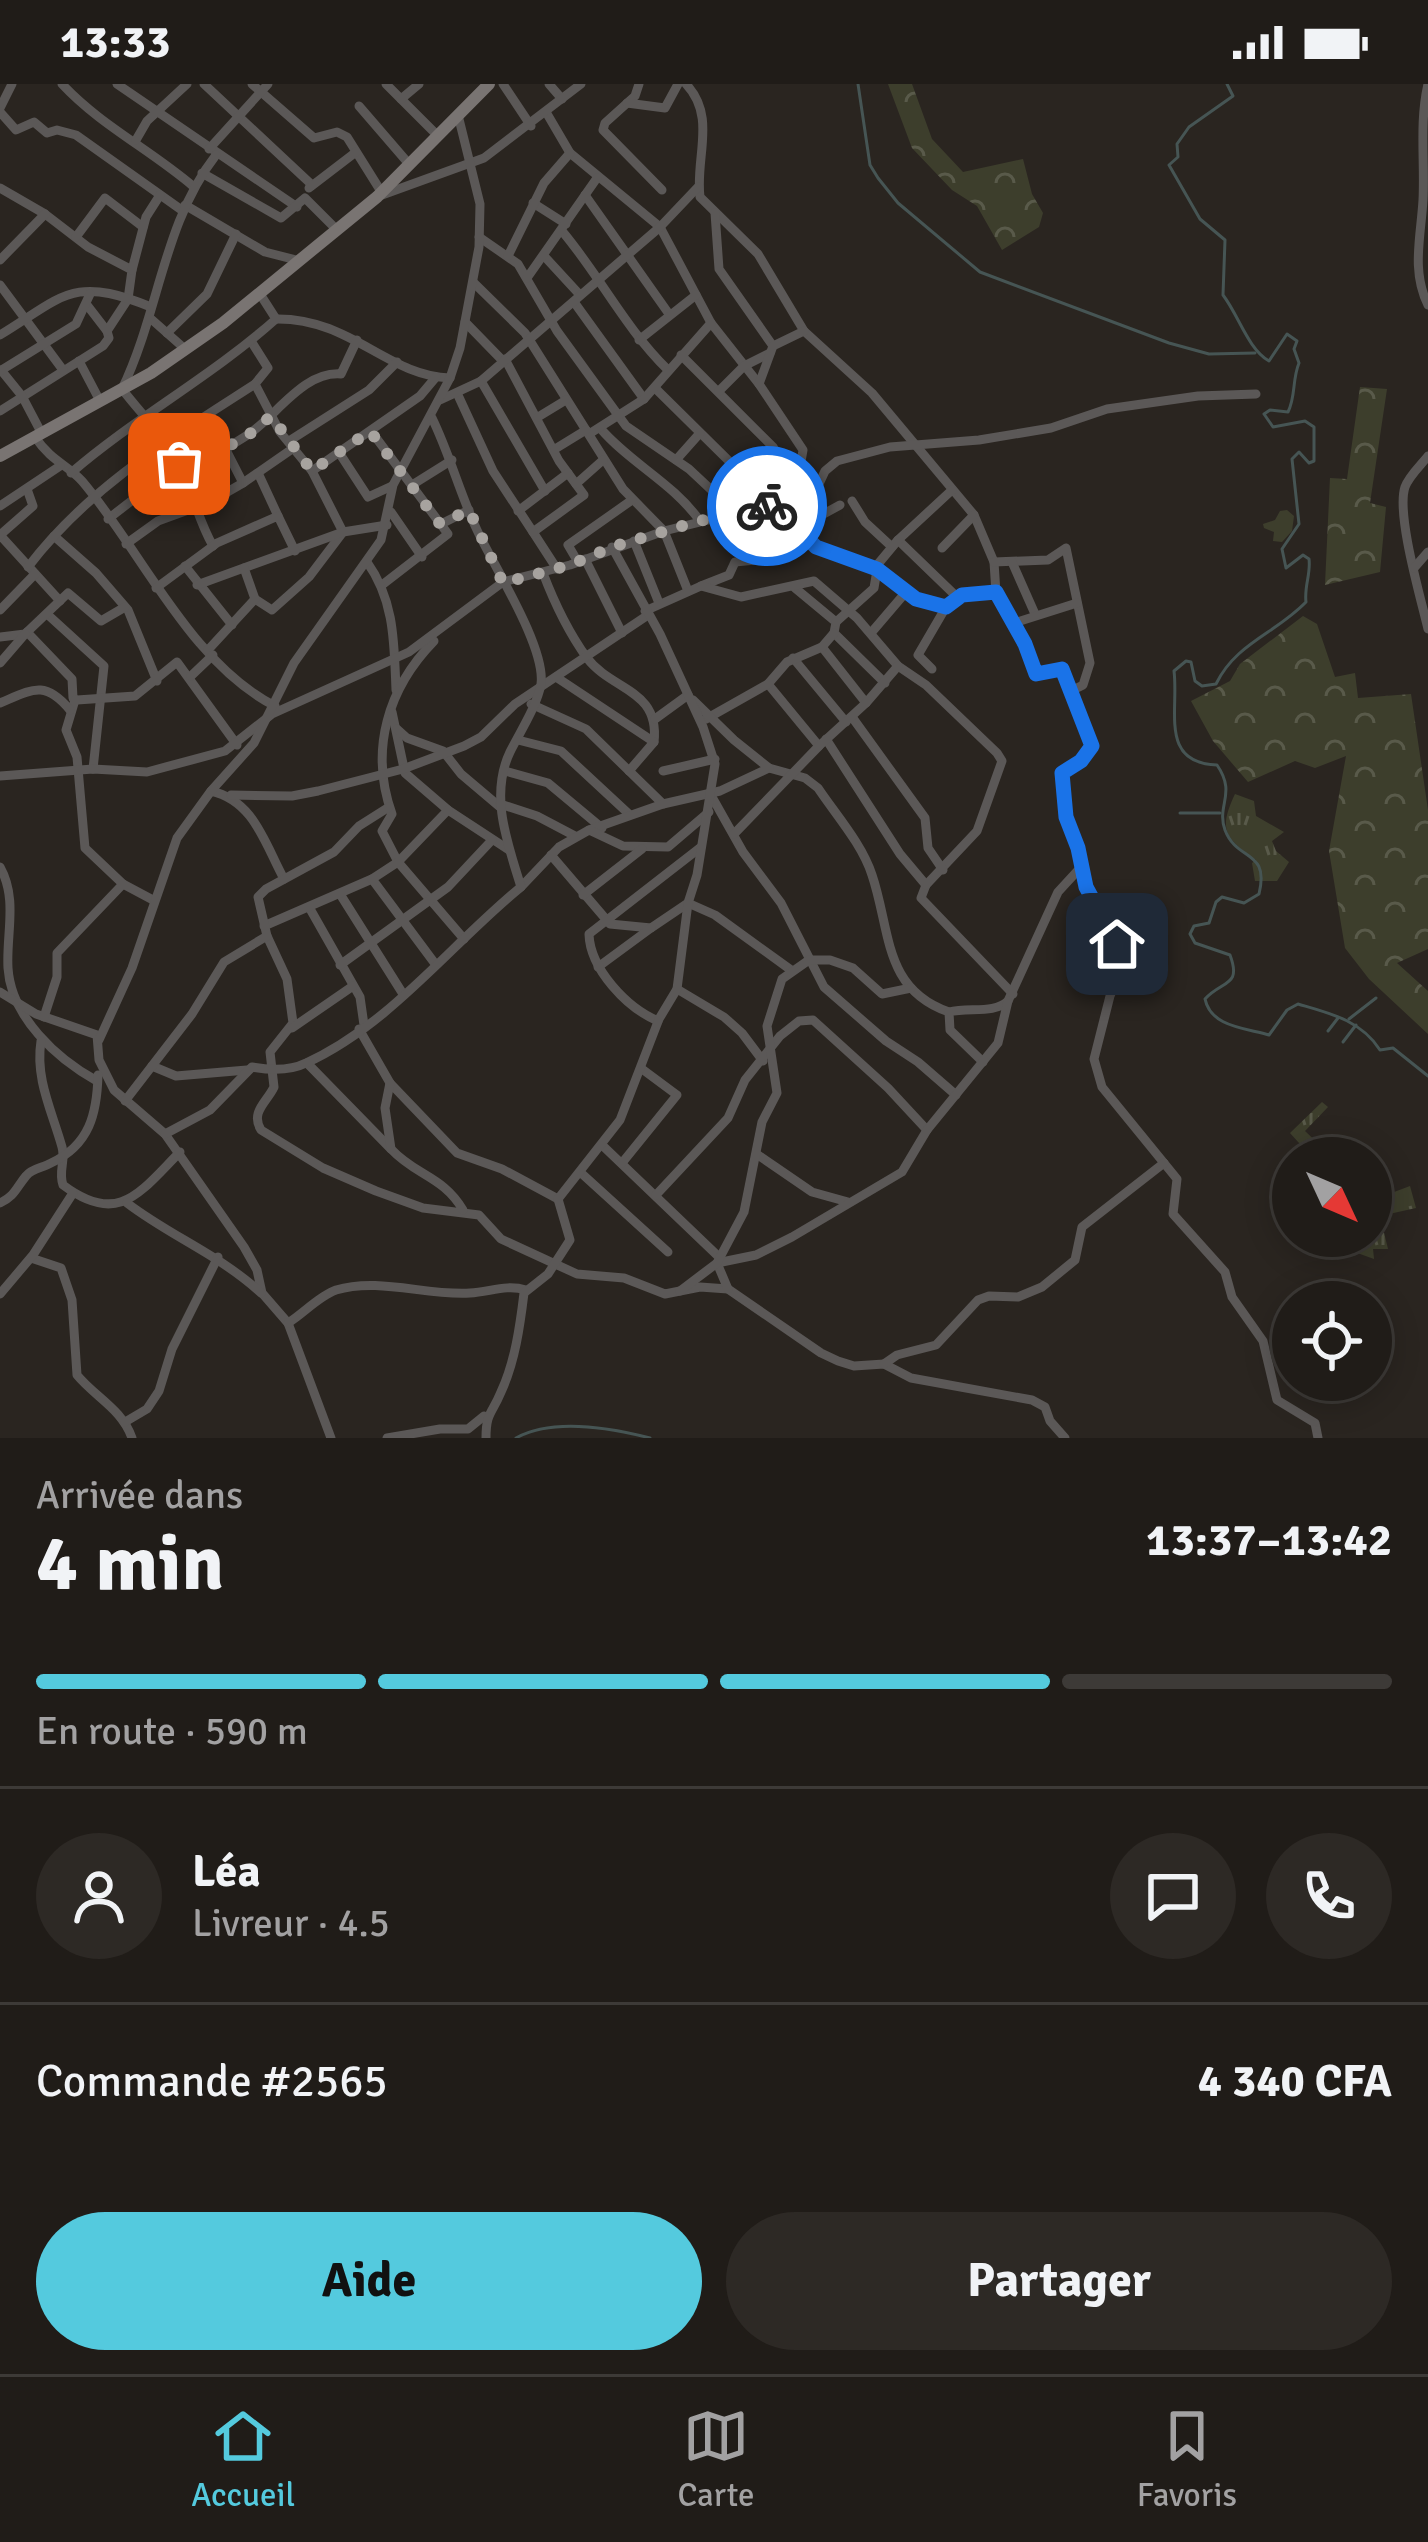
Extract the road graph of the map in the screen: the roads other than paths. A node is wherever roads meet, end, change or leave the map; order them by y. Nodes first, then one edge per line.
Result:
1 (12, 84) edge
2 (62, 84) edge
3 (117, 84) edge
4 (187, 84) edge
5 (204, 84) edge
6 (252, 84) edge
7 (386, 84) edge
8 (419, 84) edge
9 (489, 84) edge
10 (503, 84) edge
11 (549, 84) edge
12 (581, 84) edge
13 (639, 84) edge
14 (682, 84) edge
15 (1428, 84) edge
16 (265, 88) edge
17 (401, 99) junction
18 (562, 99) junction
19 (627, 103) junction
20 (358, 106) dead end
21 (0, 110) edge
22 (158, 110) junction
23 (546, 112) junction
24 (458, 115) junction
25 (239, 117) junction
26 (531, 126) junction
27 (437, 135) junction
28 (136, 140) junction
29 (212, 152) junction
30 (356, 152) junction
31 (570, 153) junction
32 (409, 164) junction
33 (471, 164) junction
34 (202, 173) junction
35 (1422, 175) junction
36 (597, 178) junction
37 (311, 184) junction
38 (1428, 186) edge
39 (194, 187) junction
40 (0, 188) edge
41 (698, 188) junction
42 (662, 190) dead end
43 (380, 195) junction
44 (160, 196) junction
45 (585, 196) junction
46 (301, 202) junction
47 (533, 203) junction
48 (184, 208) junction
49 (715, 213) junction
50 (45, 214) junction
51 (143, 227) junction
52 (564, 227) junction
53 (660, 227) junction
54 (337, 230) junction
55 (236, 234) junction
56 (76, 237) junction
57 (479, 237) junction
58 (627, 254) junction
59 (508, 256) junction
60 (545, 257) junction
61 (0, 260) edge
62 (301, 261) junction
63 (132, 270) junction
64 (599, 276) junction
65 (527, 278) junction
66 (474, 283) junction
67 (0, 285) edge
68 (260, 294) junction
69 (696, 296) junction
70 (577, 298) junction
71 (88, 299) junction
72 (128, 299) junction
73 (1428, 305) edge
74 (150, 312) junction
75 (669, 314) junction
76 (26, 317) junction
77 (276, 320) junction
78 (550, 321) junction
79 (465, 322) junction
80 (711, 323) junction
81 (107, 331) junction
82 (804, 331) junction
83 (167, 333) junction
84 (0, 335) edge
85 (357, 340) junction
86 (528, 340) junction
87 (639, 340) junction
88 (251, 341) junction
89 (45, 344) junction
90 (185, 349) junction
91 (771, 349) junction
92 (610, 355) junction
93 (681, 355) junction
94 (504, 360) junction
95 (79, 361) junction
96 (398, 362) junction
97 (744, 366) junction
98 (1, 370) edge
99 (63, 370) junction
100 (668, 370) junction
101 (586, 372) junction
102 (450, 378) junction
103 (481, 382) junction
104 (432, 383) junction
105 (255, 384) junction
106 (759, 384) junction
107 (655, 388) junction
108 (122, 389) junction
109 (719, 391) junction
110 (457, 393) junction
111 (1256, 394) dead end
112 (22, 395) junction
113 (440, 400) junction
114 (566, 400) junction
115 (644, 400) junction
116 (100, 401) junction
117 (0, 411) edge
118 (143, 415) junction
119 (433, 415) junction
120 (271, 416) junction
121 (538, 417) junction
122 (619, 417) junction
123 (592, 430) junction
124 (370, 431) junction
125 (700, 433) junction
126 (39, 435) junction
127 (166, 441) junction
128 (292, 444) junction
129 (918, 445) junction
130 (225, 448) junction
131 (555, 449) junction
132 (340, 454) junction
133 (0, 456) edge
134 (1428, 456) edge
135 (452, 460) junction
136 (603, 460) junction
137 (676, 460) junction
138 (60, 466) junction
139 (181, 468) junction
140 (401, 469) junction
141 (312, 471) junction
142 (71, 473) junction
143 (258, 473) junction
144 (568, 473) junction
145 (243, 483) junction
146 (412, 484) junction
147 (575, 484) junction
148 (393, 485) junction
149 (27, 489) junction
150 (796, 490) junction
151 (952, 490) junction
152 (545, 491) junction
153 (92, 496) junction
154 (632, 500) junction
155 (852, 502) dead end
156 (773, 504) junction
157 (840, 505) dead end
158 (0, 506) edge
159 (193, 506) junction
160 (389, 509) junction
161 (469, 510) junction
162 (518, 511) junction
163 (736, 513) junction
164 (974, 515) junction
165 (278, 516) junction
166 (108, 519) junction
167 (700, 521) junction
168 (387, 524) junction
169 (440, 524) junction
170 (796, 530) junction
171 (664, 531) junction
172 (343, 532) junction
173 (533, 532) junction
174 (54, 536) junction
175 (3, 538) edge
176 (806, 540) junction
177 (634, 541) junction
178 (126, 544) junction
179 (895, 544) junction
180 (213, 546) junction
181 (612, 547) junction
182 (942, 548) dead end
183 (295, 551) junction
184 (1428, 552) edge
185 (0, 555) edge
186 (422, 556) junction
187 (581, 561) junction
188 (367, 562) junction
189 (994, 562) junction
190 (1012, 562) junction
191 (185, 566) junction
192 (244, 568) junction
193 (557, 568) junction
194 (1414, 568) junction
195 (877, 569) junction
196 (32, 570) junction
197 (543, 573) junction
198 (503, 583) junction
199 (197, 585) junction
200 (382, 585) junction
201 (700, 586) junction
202 (156, 588) junction
203 (794, 588) junction
204 (688, 591) junction
205 (906, 592) junction
206 (996, 592) junction
207 (958, 597) junction
208 (255, 599) junction
209 (59, 602) junction
210 (659, 603) junction
211 (1077, 603) junction
212 (125, 607) junction
213 (946, 607) junction
214 (0, 610) edge
215 (848, 610) junction
216 (646, 613) junction
217 (47, 614) junction
218 (1035, 614) junction
219 (1014, 623) junction
220 (232, 626) junction
221 (446, 628) junction
222 (835, 628) junction
223 (1428, 629) edge
224 (26, 633) junction
225 (622, 633) junction
226 (871, 633) junction
227 (0, 637) edge
228 (822, 647) junction
229 (211, 652) junction
230 (587, 657) junction
231 (793, 658) junction
232 (395, 660) junction
233 (0, 663) edge
234 (898, 666) junction
235 (932, 669) dead end
236 (191, 676) junction
237 (556, 677) junction
238 (157, 681) junction
239 (885, 683) junction
240 (768, 684) junction
241 (541, 686) junction
242 (396, 690) junction
243 (1071, 691) junction
244 (689, 696) junction
245 (102, 701) junction
246 (0, 703) edge
247 (531, 704) junction
248 (866, 704) junction
249 (72, 705) junction
250 (392, 708) junction
251 (273, 710) junction
252 (655, 719) junction
253 (706, 719) junction
254 (849, 720) junction
255 (397, 729) junction
256 (518, 740) junction
257 (654, 742) junction
258 (822, 742) junction
259 (237, 745) junction
260 (443, 751) junction
261 (715, 758) junction
262 (770, 768) junction
263 (93, 769) junction
264 (403, 769) junction
265 (79, 770) junction
266 (506, 771) junction
267 (629, 771) junction
268 (663, 771) dead end
269 (792, 773) junction
270 (381, 774) junction
271 (0, 776) edge
272 (211, 791) junction
273 (231, 795) junction
274 (712, 795) junction
275 (662, 804) junction
276 (389, 806) junction
277 (500, 807) junction
278 (448, 810) junction
279 (709, 812) junction
280 (630, 815) junction
281 (594, 828) junction
282 (481, 833) junction
283 (734, 834) junction
284 (574, 836) junction
285 (492, 840) junction
286 (701, 847) junction
287 (642, 849) junction
288 (509, 850) junction
289 (551, 855) junction
290 (398, 862) junction
291 (0, 867) edge
292 (1081, 867) junction
293 (943, 870) junction
294 (284, 879) junction
295 (372, 879) junction
296 (123, 884) junction
297 (926, 884) junction
298 (521, 887) junction
299 (340, 895) junction
300 (583, 895) junction
301 (433, 899) junction
302 (153, 900) junction
303 (688, 903) junction
304 (309, 907) junction
305 (603, 920) junction
306 (403, 922) junction
307 (651, 928) junction
308 (265, 931) junction
309 (464, 939) junction
310 (374, 944) junction
311 (809, 960) junction
312 (340, 965) junction
313 (436, 965) junction
314 (598, 967) junction
315 (790, 970) junction
316 (353, 986) junction
317 (910, 988) junction
318 (677, 989) junction
319 (0, 992) edge
320 (403, 994) junction
321 (1011, 998) junction
322 (18, 1001) junction
323 (950, 1012) junction
324 (44, 1018) junction
325 (658, 1022) junction
326 (361, 1027) junction
327 (292, 1028) junction
328 (99, 1040) junction
329 (41, 1041) junction
330 (771, 1046) junction
331 (99, 1060) junction
332 (762, 1061) junction
333 (983, 1062) junction
334 (307, 1063) junction
335 (152, 1066) junction
336 (642, 1069) junction
337 (248, 1070) junction
338 (273, 1070) junction
339 (773, 1070) junction
340 (97, 1081) junction
341 (390, 1083) junction
342 (956, 1095) junction
343 (125, 1101) junction
344 (927, 1130) junction
345 (165, 1134) junction
346 (602, 1144) junction
347 (391, 1149) junction
348 (180, 1152) junction
349 (65, 1155) junction
350 (758, 1155) junction
351 (622, 1162) junction
352 (1164, 1163) junction
353 (580, 1172) junction
354 (73, 1192) junction
355 (656, 1195) junction
356 (558, 1199) junction
357 (127, 1202) junction
358 (852, 1202) junction
359 (0, 1203) edge
360 (464, 1210) junction
361 (668, 1252) dead end
362 (218, 1257) junction
363 (31, 1258) junction
364 (718, 1260) junction
365 (557, 1264) junction
366 (526, 1289) junction
367 (728, 1289) junction
368 (680, 1291) junction
369 (262, 1293) junction
370 (0, 1294) edge
371 (289, 1323) junction
372 (884, 1364) junction
373 (490, 1408) junction
374 (132, 1432) edge
375 (469, 1433) edge
376 (331, 1438) edge
377 (387, 1438) edge
378 (486, 1438) edge
379 (1066, 1438) edge
380 (1318, 1438) edge

1 - 21 street
2 - 28 street
3 - 22 street
4 - 22 street
5 - 25 street
6 - 16 street
7 - 17 street
8 - 17 street
9 - 24 street
10 - 26 street
11 - 18 street
12 - 18 street
13 - 19 street
14 - 19 street
14 - 41 street
15 - 35 street
16 - 25 street
16 - 30 street
17 - 27 street
18 - 23 street
19 - 42 street
20 - 32 street
21 - 44 street
22 - 28 street
22 - 29 street
23 - 26 street
23 - 31 street
24 - 27 street
24 - 33 street
25 - 29 street
25 - 37 street
26 - 33 street
27 - 32 street
28 - 39 street
29 - 34 street
29 - 46 street
30 - 37 street
30 - 43 street
31 - 36 street
31 - 47 street
32 - 43 street
33 - 43 street
33 - 57 street
34 - 39 street
34 - 46 street
35 - 38 street
35 - 73 street
36 - 45 street
36 - 53 street
37 - 46 street
39 - 48 street
40 - 50 street
41 - 49 street
41 - 53 street
43 - 54 street
44 - 48 street
44 - 51 street
45 - 52 street
45 - 58 street
46 - 54 street
47 - 52 street
47 - 59 street
48 - 55 street
48 - 74 street
49 - 82 street
49 - 91 street
50 - 56 street
50 - 61 street
51 - 56 street
51 - 63 street
52 - 60 street
52 - 64 street
53 - 58 street
53 - 69 street
54 - 62 street
55 - 62 street
55 - 83 street
56 - 63 street
57 - 59 street
57 - 66 street
58 - 64 street
58 - 75 street
59 - 65 street
60 - 65 street
60 - 70 street
62 - 68 street
63 - 72 street
64 - 70 street
64 - 87 street
65 - 78 street
66 - 79 street
66 - 86 street
67 - 76 street
68 - 77 street
68 - 90 street
69 - 75 street
69 - 80 street
70 - 78 street
70 - 92 street
71 - 72 street
71 - 76 street
71 - 81 street
71 - 89 street
72 - 74 street
72 - 81 street
74 - 83 street
74 - 108 street
75 - 87 street
76 - 84 street
76 - 89 street
77 - 85 street
77 - 88 street
78 - 86 street
78 - 101 street
79 - 94 street
79 - 102 street
80 - 93 street
80 - 97 street
81 - 95 street
82 - 91 street
82 - 129 street
83 - 90 street
85 - 96 street
85 - 120 street
86 - 94 street
86 - 114 street
87 - 100 street
88 - 105 street
88 - 118 street
89 - 98 street
89 - 99 street
90 - 108 street
91 - 97 street
91 - 106 street
92 - 101 street
92 - 115 street
93 - 100 street
93 - 109 street
94 - 103 street
94 - 121 street
95 - 99 street
95 - 116 street
96 - 104 street
96 - 128 street
97 - 106 street
97 - 109 street
98 - 112 street
99 - 112 street
100 - 107 street
101 - 122 street
102 - 104 street
102 - 113 street
103 - 110 street
103 - 152 street
104 - 119 street
104 - 124 street
105 - 120 street
105 - 127 street
106 - 150 street
107 - 115 street
107 - 125 street
108 - 116 street
108 - 118 street
109 - 150 street
110 - 113 street
110 - 162 street
111 - 129 street
112 - 117 street
112 - 126 street
113 - 119 street
114 - 121 street
114 - 123 street
115 - 122 street
116 - 126 street
118 - 127 street
118 - 142 street
119 - 135 street
119 - 140 street
120 - 128 street
120 - 130 street
121 - 131 street
122 - 123 street
122 - 137 street
123 - 131 street
123 - 136 street
123 - 167 street
124 - 132 street
124 - 140 street
125 - 137 street
125 - 156 street
126 - 133 street
126 - 138 street
127 - 139 street
127 - 153 street
128 - 141 street
128 - 143 street
129 - 150 street
129 - 151 street
130 - 139 street
130 - 145 street
131 - 144 street
132 - 141 street
132 - 148 street
134 - 194 street
135 - 146 street
135 - 161 street
136 - 147 street
136 - 154 street
137 - 163 street
138 - 142 street
138 - 149 street
139 - 159 street
139 - 166 street
140 - 146 street
140 - 148 street
141 - 172 street
142 - 153 street
143 - 145 street
143 - 165 street
144 - 147 street
144 - 152 street
145 - 159 street
146 - 169 street
147 - 173 street
148 - 160 street
149 - 158 street
149 - 175 street
150 - 156 street
151 - 164 street
151 - 179 street
152 - 162 street
153 - 166 street
153 - 174 street
154 - 171 street
154 - 187 street
155 - 179 street
156 - 163 street
156 - 170 street
157 - 170 street
159 - 178 street
159 - 180 street
160 - 168 street
160 - 186 street
161 - 169 street
161 - 198 street
162 - 173 street
163 - 167 street
164 - 182 street
164 - 189 street
165 - 180 street
165 - 183 street
166 - 178 street
167 - 171 street
168 - 172 street
168 - 188 street
169 - 186 street
170 - 176 street
171 - 177 street
171 - 204 street
172 - 183 street
172 - 208 street
173 - 193 street
174 - 196 street
174 - 212 street
175 - 185 street
175 - 196 street
176 - 195 street
176 - 201 street
177 - 181 street
177 - 210 street
178 - 202 street
179 - 195 street
179 - 207 street
180 - 191 street
181 - 187 street
181 - 216 street
183 - 192 street
184 - 194 street
186 - 200 street
187 - 193 street
187 - 225 street
188 - 200 street
188 - 251 street
189 - 190 street
189 - 206 street
190 - 211 street
190 - 218 street
191 - 199 street
191 - 202 street
192 - 199 street
192 - 208 street
193 - 197 street
194 - 223 street
195 - 205 street
195 - 215 street
196 - 209 street
196 - 214 street
197 - 198 street
197 - 230 street
198 - 221 street
198 - 241 street
199 - 220 street
200 - 232 street
201 - 203 street
201 - 204 street
202 - 229 street
203 - 215 street
203 - 222 street
204 - 210 street
205 - 213 street
205 - 226 street
206 - 207 street
206 - 219 street
207 - 213 street
208 - 220 street
209 - 212 street
209 - 217 street
210 - 216 street
211 - 218 street
211 - 243 street
212 - 238 street
213 - 235 street
215 - 222 street
215 - 226 street
216 - 225 street
216 - 244 street
217 - 224 street
217 - 245 street
218 - 219 street
219 - 243 street
220 - 229 street
221 - 232 street
221 - 242 street
222 - 228 street
222 - 239 street
224 - 227 street
224 - 233 street
224 - 249 street
225 - 230 street
226 - 234 street
228 - 231 street
228 - 248 street
229 - 236 street
229 - 251 street
230 - 237 street
230 - 252 street
231 - 240 street
231 - 254 street
232 - 242 street
232 - 251 street
234 - 239 street
234 - 293 street
236 - 238 street
236 - 259 street
237 - 241 street
237 - 257 street
238 - 245 street
239 - 248 street
240 - 253 street
240 - 258 street
241 - 247 street
241 - 260 street
242 - 250 street
243 - 292 street
244 - 252 street
244 - 253 street
245 - 249 street
245 - 263 street
246 - 249 street
247 - 256 street
247 - 267 street
248 - 254 street
249 - 265 street
250 - 255 street
250 - 270 street
251 - 259 street
251 - 272 street
252 - 257 street
253 - 261 street
253 - 262 street
254 - 258 street
254 - 293 street
255 - 260 street
255 - 264 street
256 - 266 street
256 - 280 street
257 - 267 street
258 - 269 street
258 - 297 street
259 - 263 street
260 - 264 street
260 - 277 street
261 - 268 street
261 - 274 street
262 - 269 street
262 - 274 street
263 - 265 street
264 - 270 street
264 - 278 street
265 - 271 street
265 - 296 street
266 - 277 street
266 - 281 street
267 - 275 street
269 - 283 street
269 - 317 street
270 - 273 street
270 - 276 street
272 - 273 street
272 - 302 street
273 - 294 street
274 - 275 street
274 - 279 street
274 - 283 street
275 - 280 street
276 - 290 street
276 - 294 street
277 - 282 street
277 - 284 street
277 - 288 street
278 - 282 street
278 - 290 street
279 - 286 street
279 - 287 street
280 - 281 street
281 - 284 street
281 - 287 street
282 - 285 street
283 - 311 street
284 - 289 street
285 - 288 street
285 - 301 street
286 - 303 street
286 - 305 street
287 - 300 street
288 - 298 street
289 - 298 street
289 - 300 street
290 - 295 street
290 - 301 street
291 - 322 street
292 - 321 street
292 - 352 street
293 - 297 street
294 - 308 street
295 - 299 street
295 - 306 street
296 - 302 street
296 - 324 street
297 - 321 street
298 - 309 street
299 - 304 street
299 - 310 street
300 - 305 street
301 - 306 street
301 - 309 street
302 - 328 street
303 - 307 street
303 - 315 street
303 - 318 street
304 - 308 street
304 - 312 street
305 - 307 street
305 - 314 street
306 - 310 street
306 - 313 street
307 - 314 street
308 - 327 street
308 - 335 street
309 - 313 street
310 - 312 street
310 - 320 street
311 - 315 street
311 - 317 street
311 - 342 street
312 - 316 street
313 - 320 street
314 - 325 street
315 - 330 street
316 - 326 street
316 - 327 street
317 - 323 street
318 - 325 street
318 - 332 street
319 - 322 street
320 - 326 street
321 - 323 street
321 - 333 street
322 - 324 street
322 - 329 street
323 - 333 street
324 - 328 street
325 - 336 street
326 - 334 street
326 - 341 street
327 - 338 street
328 - 331 street
329 - 340 street
329 - 349 street
330 - 332 street
330 - 339 street
330 - 344 street
331 - 340 street
331 - 343 street
332 - 339 street
332 - 355 street
333 - 342 street
334 - 338 street
334 - 347 street
335 - 337 street
335 - 343 street
336 - 346 street
336 - 351 street
337 - 338 street
337 - 345 street
338 - 360 street
339 - 350 street
340 - 349 street
341 - 347 street
341 - 356 street
342 - 344 street
343 - 345 street
344 - 358 street
345 - 348 street
346 - 351 street
346 - 353 street
347 - 360 street
348 - 357 street
348 - 369 street
349 - 354 street
349 - 359 street
350 - 358 street
350 - 364 street
351 - 355 street
352 - 372 street
352 - 380 street
353 - 356 street
353 - 361 street
354 - 357 street
354 - 363 street
355 - 364 street
356 - 365 street
357 - 362 street
358 - 364 street
360 - 365 street
362 - 369 street
362 - 374 street
363 - 370 street
363 - 374 street
364 - 367 street
364 - 368 street
365 - 366 street
365 - 368 street
366 - 371 street
366 - 373 street
367 - 368 street
367 - 372 street
369 - 371 street
371 - 376 street
372 - 379 street
373 - 375 street
373 - 378 street
375 - 377 street

